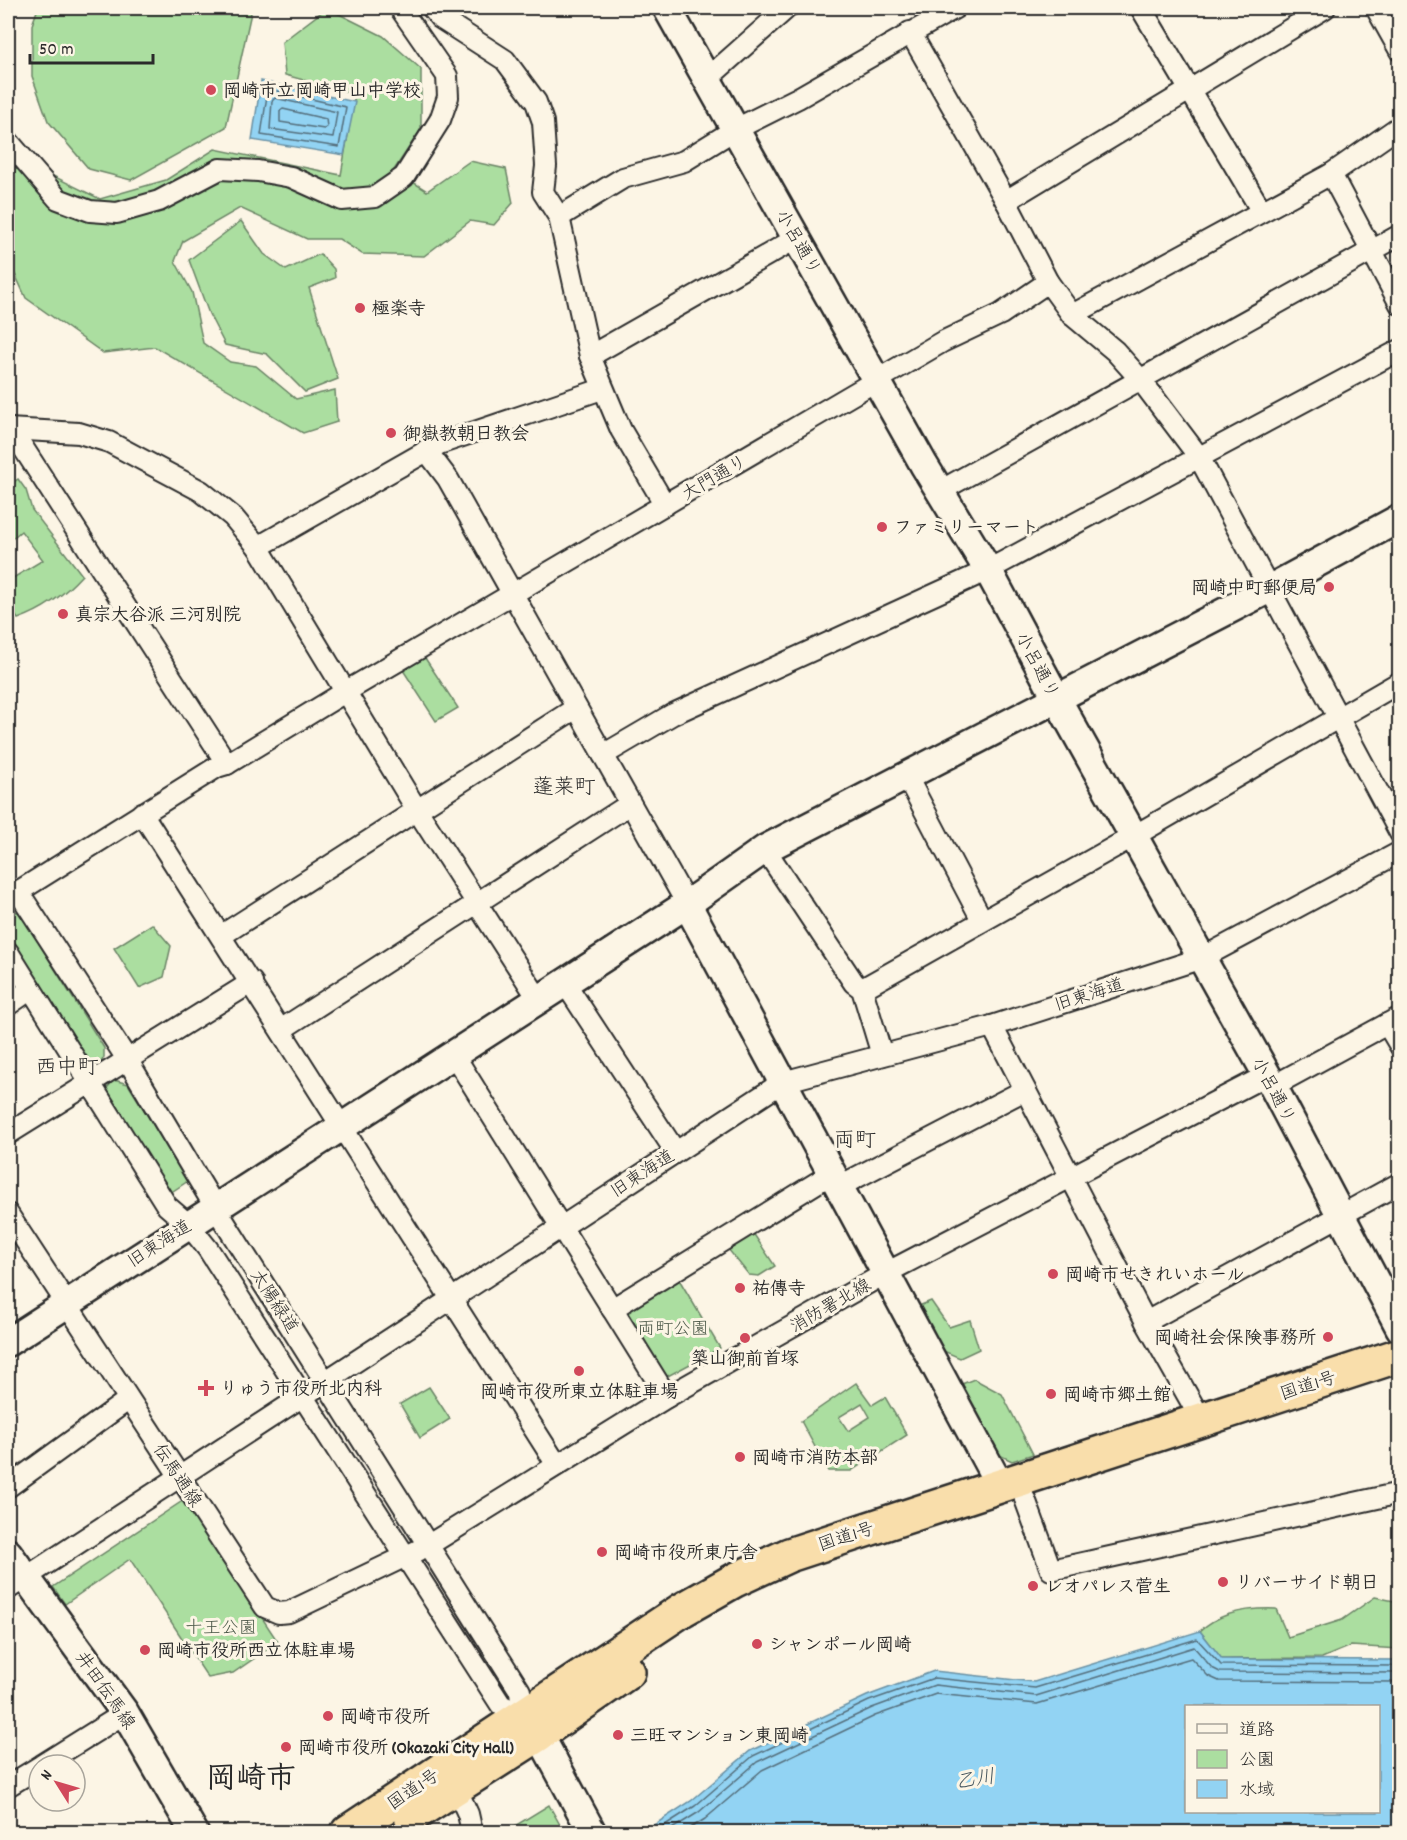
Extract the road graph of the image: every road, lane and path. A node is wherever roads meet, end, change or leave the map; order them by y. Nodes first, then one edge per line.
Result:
1 (400, 8) edge
2 (432, 8) edge
3 (667, 8) edge
4 (787, 8) edge
5 (955, 8) edge
6 (1141, 8) edge
7 (1325, 8) edge
8 (1376, 8) edge
9 (910, 32) junction
10 (1400, 51) edge
11 (707, 80) junction
12 (1191, 90) junction
13 (1400, 126) edge
14 (734, 130) junction
15 (8, 141) edge
16 (1331, 174) junction
17 (1006, 201) junction
18 (1261, 210) junction
19 (559, 217) junction
20 (1400, 235) edge
21 (796, 238) junction
22 (1372, 252) junction
23 (1047, 282) junction
24 (1400, 304) edge
25 (1072, 315) junction
26 (1400, 350) edge
27 (590, 356) junction
28 (1140, 379) junction
29 (877, 381) junction
30 (602, 389) junction
31 (9, 429) edge
32 (426, 450) junction
33 (1199, 457) junction
34 (940, 491) junction
35 (665, 505) junction
36 (1400, 518) edge
37 (258, 547) junction
38 (988, 570) junction
39 (1271, 588) junction
40 (512, 594) junction
41 (1400, 682) edge
42 (345, 692) junction
43 (1057, 699) junction
44 (576, 708) junction
45 (1339, 717) junction
46 (603, 755) junction
47 (226, 764) junction
48 (906, 775) junction
49 (630, 804) junction
50 (417, 810) junction
51 (142, 813) junction
52 (1400, 833) edge
53 (1134, 837) junction
54 (765, 849) junction
55 (1400, 852) edge
56 (13, 894) edge
57 (478, 903) junction
58 (687, 904) junction
59 (982, 920) junction
60 (222, 935) junction
61 (8, 952) edge
62 (1202, 958) junction
63 (252, 982) junction
64 (565, 983) junction
65 (31, 989) junction
66 (862, 989) junction
67 (539, 1000) junction
68 (8, 1005) edge
69 (1393, 1020) edge
70 (992, 1026) junction
71 (282, 1029) junction
72 (1400, 1046) edge
73 (454, 1055) junction
74 (882, 1055) junction
75 (127, 1059) junction
76 (1270, 1081) junction
77 (90, 1082) junction
78 (783, 1082) junction
79 (1025, 1090) junction
80 (343, 1126) junction
81 (8, 1134) edge
82 (675, 1151) junction
83 (1072, 1176) junction
84 (834, 1180) junction
85 (1400, 1183) edge
86 (215, 1207) junction
87 (8, 1214) edge
88 (1339, 1214) junction
89 (188, 1224) junction
90 (560, 1225) junction
91 (886, 1273) junction
92 (451, 1298) junction
93 (65, 1304) junction
94 (612, 1309) junction
95 (1146, 1322) junction
96 (1400, 1328) edge
97 (8, 1342) edge
98 (1400, 1355) edge
99 (1400, 1376) edge
100 (327, 1381) junction
101 (302, 1397) junction
102 (667, 1398) junction
103 (128, 1400) junction
104 (1202, 1421) junction
105 (557, 1465) junction
106 (178, 1477) junction
107 (8, 1487) edge
108 (1012, 1493) junction
109 (1400, 1493) edge
110 (428, 1545) junction
111 (8, 1554) edge
112 (405, 1556) junction
113 (16, 1583) edge
114 (125, 1713) junction
115 (531, 1725) junction
116 (61, 1753) edge
117 (27, 1774) edge
118 (8, 1786) edge
119 (456, 1788) junction
120 (194, 1833) edge
121 (348, 1833) edge
122 (386, 1833) edge
123 (472, 1833) edge
124 (592, 1833) edge

1 - 15 street
2 - 19 street
3 - 11 street, 小呂通り
4 - 11 street
5 - 9 street
6 - 12 street
7 - 12 street
8 - 10 street
9 - 14 street
9 - 17 street
11 - 14 street, 小呂通り
12 - 17 street
12 - 18 street
13 - 16 street
14 - 19 street
14 - 21 street, 小呂通り
16 - 18 street
16 - 22 street
17 - 23 street
18 - 25 street
19 - 27 street
20 - 22 street
21 - 27 street
21 - 29 street, 小呂通り
22 - 24 street
22 - 28 street
23 - 25 street
23 - 29 street, 大門通り
25 - 28 street
26 - 33 street
27 - 30 street
28 - 33 street
28 - 34 street
29 - 34 street, 小呂通り
29 - 35 street, 大門通り
30 - 32 street
30 - 35 street
31 - 37 street
31 - 47 street
32 - 37 street
32 - 40 street
33 - 38 street
33 - 39 street
34 - 38 street, 小呂通り
35 - 40 street, 大門通り
36 - 39 street, 旧東海道
37 - 42 street
38 - 43 street, 小呂通り
38 - 46 street
39 - 43 street, 旧東海道
39 - 45 street
40 - 42 street, 大門通り
40 - 44 street
41 - 45 street
42 - 47 street, 大門通り
42 - 50 street
43 - 48 street, 旧東海道
43 - 53 street, 小呂通り
44 - 46 street
44 - 50 street
45 - 52 street
45 - 53 street
46 - 49 street
47 - 51 street, 大門通り
48 - 54 street, 旧東海道
48 - 59 street
49 - 57 street
49 - 58 street
50 - 57 street
50 - 60 street
51 - 56 street, 大門通り
51 - 60 street
53 - 59 street
53 - 62 street, 小呂通り
54 - 58 street, 旧東海道
54 - 66 street
55 - 62 street, 旧東海道
56 - 75 street, 太陽緑道
57 - 67 street
57 - 71 street
58 - 64 street, 旧東海道
58 - 78 street
59 - 66 street
60 - 63 street
61 - 65 street, 太陽緑道
62 - 70 street, 旧東海道
62 - 76 street, 小呂通り
63 - 71 street
63 - 75 street
64 - 67 street, 旧東海道
64 - 82 street
65 - 68 street
65 - 77 street, 太陽緑道
66 - 74 street
67 - 73 street, 旧東海道
69 - 72 street
69 - 76 street, 消防署北線
70 - 74 street, 旧東海道
70 - 79 street
71 - 80 street
73 - 80 street, 旧東海道
73 - 90 street
74 - 78 street, 旧東海道
75 - 77 street
75 - 86 street, 太陽緑道
76 - 83 street, 消防署北線
76 - 88 street, 小呂通り
77 - 81 street
77 - 89 street, 太陽緑道
78 - 82 street, 旧東海道
78 - 84 street
79 - 83 street
79 - 84 street
80 - 86 street, 旧東海道
80 - 92 street
82 - 90 street, 旧東海道
83 - 91 street, 消防署北線
83 - 95 street
84 - 91 street
84 - 94 street
85 - 88 street
86 - 89 street, 旧東海道
86 - 100 street, 太陽緑道
87 - 93 street, 伝馬通線
88 - 95 street
88 - 96 street, 小呂通り
89 - 93 street, 旧東海道
89 - 101 street, 太陽緑道
90 - 92 street, 旧東海道
90 - 94 street
91 - 102 street, 消防署北線
91 - 108 street
92 - 100 street, 旧東海道
92 - 105 street
93 - 97 street, 旧東海道
93 - 103 street, 伝馬通線
94 - 102 street
95 - 104 street
98 - 104 highway, 国道1号
99 - 108 highway, 国道1号
100 - 101 street, 旧東海道
100 - 110 street, 太陽緑道
101 - 106 street, 旧東海道
101 - 112 street, 太陽緑道
102 - 105 street, 消防署北線
103 - 106 street, 伝馬通線
103 - 107 street
104 - 108 highway, 国道1号
105 - 110 street, 消防署北線
106 - 112 street, 伝馬通線
106 - 113 street, 旧東海道
108 - 109 street
108 - 115 highway, 国道1号
110 - 112 street, 消防署北線
110 - 115 street, 太陽緑道
111 - 113 street, 井田伝馬線
112 - 115 street, 太陽緑道
113 - 114 street, 井田伝馬線
114 - 116 street
114 - 120 street, 井田伝馬線
115 - 119 highway, 国道1号
115 - 121 highway, 国道1号
115 - 124 street
117 - 118 street
119 - 122 highway, 国道1号
119 - 123 street

